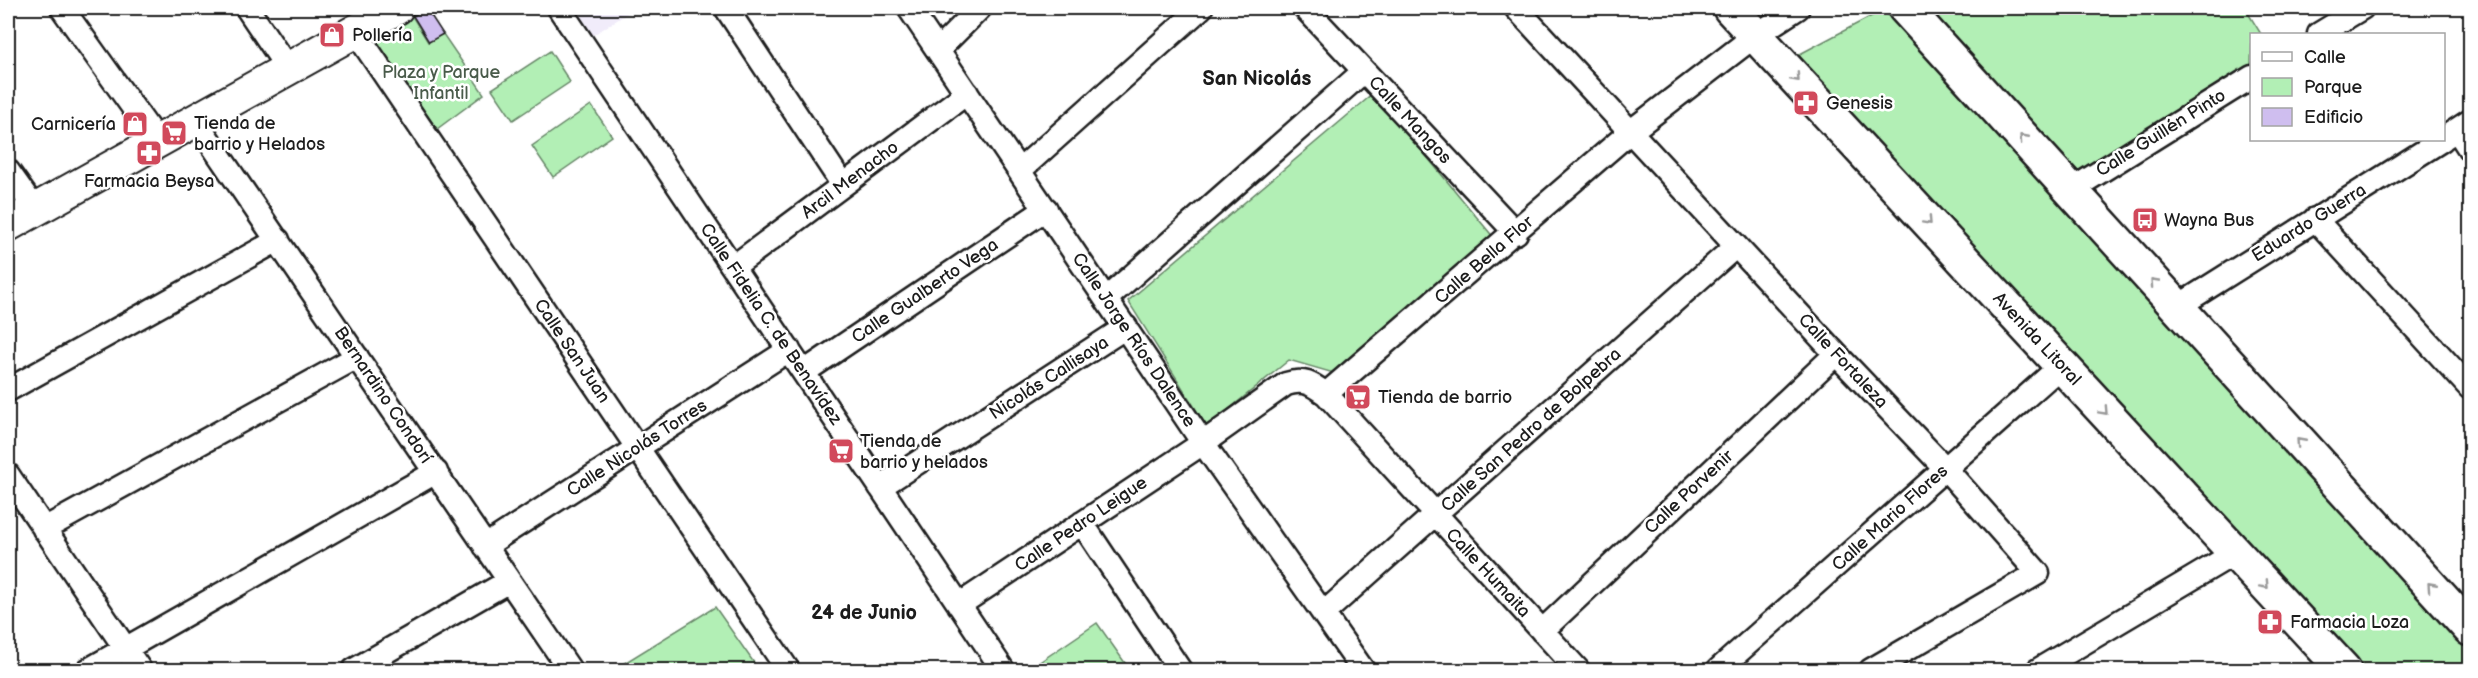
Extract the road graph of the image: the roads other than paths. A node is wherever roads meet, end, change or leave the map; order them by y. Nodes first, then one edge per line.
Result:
1 (62, 8) edge
2 (247, 8) edge
3 (397, 8) edge
4 (559, 8) edge
5 (726, 8) edge
6 (909, 8) edge
7 (980, 8) edge
8 (1201, 8) edge
9 (1305, 8) edge
10 (1516, 8) edge
11 (1730, 8) edge
12 (1798, 8) edge
13 (1905, 8) edge
14 (2362, 8) edge
15 (355, 31) junction
16 (2321, 33) edge
17 (1756, 35) junction
18 (938, 50) junction
19 (288, 69) junction
20 (1364, 71) junction
21 (2250, 77) edge
22 (967, 93) junction
23 (195, 120) junction
24 (1630, 132) junction
25 (2453, 132) edge
26 (157, 141) junction
27 (2439, 141) edge
28 (2470, 150) edge
29 (8, 171) edge
30 (1019, 171) junction
31 (843, 185) junction
32 (2071, 190) junction
33 (35, 209) junction
34 (1046, 209) junction
35 (2315, 219) junction
36 (8, 225) edge
37 (1516, 233) junction
38 (278, 240) junction
39 (1736, 246) junction
40 (733, 267) junction
41 (1106, 299) junction
42 (2177, 306) junction
43 (1126, 327) junction
44 (789, 350) junction
45 (1836, 354) junction
46 (357, 357) junction
47 (2062, 365) junction
48 (804, 372) junction
49 (2470, 388) edge
50 (8, 390) edge
51 (1326, 394) junction
52 (1203, 442) junction
53 (638, 448) junction
54 (1945, 468) junction
55 (436, 472) junction
56 (8, 475) edge
57 (880, 487) junction
58 (1435, 516) junction
59 (1082, 523) junction
60 (44, 529) junction
61 (485, 546) junction
62 (2235, 553) junction
63 (509, 581) junction
64 (959, 604) junction
65 (1324, 613) junction
66 (2470, 629) edge
67 (1542, 631) junction
68 (125, 649) junction
69 (1726, 668) edge
70 (88, 670) edge
71 (140, 670) edge
72 (354, 670) edge
73 (570, 670) edge
74 (788, 670) edge
75 (1003, 670) edge
76 (1180, 670) edge
77 (1363, 670) edge
78 (1578, 670) edge
79 (1871, 670) edge
80 (2038, 670) edge
81 (2344, 670) edge

1 - 26 street
2 - 19 street
3 - 15 main road
4 - 40 street, Calle Fidelia C. de Benavídez
5 - 31 street
6 - 18 street, Calle Jorge Ríos Dalence
7 - 18 street
8 - 30 street
9 - 20 street, Calle Mangos
10 - 24 street, Calle Fortaleza
11 - 17 main road, Avenida Litoral
12 - 17 street, Calle Bella Flor
32 -> 13 main road
14 - 16 street
15 - 19 main road
15 - 53 street, Calle San Juan
17 - 24 street, Calle Bella Flor
17 -> 47 main road, Avenida Litoral
18 - 22 street, Calle Jorge Ríos Dalence
19 - 23 main road
20 - 37 street, Calle Mangos
20 - 41 street
21 - 32 street, Calle Guillén Pinto
22 - 30 street, Calle Jorge Ríos Dalence
22 - 31 street, Arcil Menacho
23 - 26 main road
23 - 38 street, Bernardino Condorí
24 - 37 street, Calle Bella Flor
24 - 39 street, Calle Fortaleza
25 - 28 street
26 - 33 main road
27 - 35 street, Eduardo Guerra
29 - 33 street
30 - 34 street, Calle Jorge Ríos Dalence
31 - 40 street, Arcil Menacho
42 -> 32 main road
33 - 36 main road
34 - 41 street, Calle Jorge Ríos Dalence
34 - 48 street, Calle Gualberto Vega
35 - 42 street, Eduardo Guerra
35 - 49 street
37 - 51 street, Calle Bella Flor
38 - 46 street, Bernardino Condorí
38 - 50 street
39 - 45 street, Calle Fortaleza
39 - 58 street, Calle San Pedro de Bolpebra
40 - 44 street, Calle Fidelia C. de Benavídez
41 - 43 street, Calle Jorge Ríos Dalence
66 -> 42 main road
43 - 52 street, Calle Jorge Ríos Dalence
43 - 57 street, Nicolás Callisaya
44 - 48 street, Calle Fidelia C. de Benavídez
44 - 53 street, Calle Nicolás Torres
45 - 54 street, Calle Fortaleza
45 - 67 street, Calle Porvenir
46 - 55 street, Bernardino Condorí
46 - 60 street
47 - 54 street, Calle Mario Flores
47 -> 62 main road, Avenida Litoral
48 - 57 street, Calle Fidelia C. de Benavídez
51 - 52 street
51 - 58 street, Calle Humaita
52 - 59 street, Calle Pedro Leigue
52 - 65 street, Calle Jorge Ríos Dalence
53 - 61 street, Calle Nicolás Torres
53 - 74 street, Calle San Juan
54 - 69 street, Calle Mario Flores
54 - 79 street, Calle Fortaleza
55 - 61 street, Bernardino Condorí
55 - 68 street
56 - 60 street
57 - 64 street, Calle Fidelia C. de Benavídez
58 - 65 street, Calle San Pedro de Bolpebra
58 - 67 street, Calle Humaita
59 - 64 street, Calle Pedro Leigue
59 - 76 street
60 - 68 street
61 - 63 street, Bernardino Condorí
62 - 80 street
62 -> 81 main road, Avenida Litoral
63 - 72 street
63 - 73 street, Bernardino Condorí
64 - 75 street, Calle Fidelia C. de Benavídez
65 - 77 street, Calle Jorge Ríos Dalence
67 - 78 street, Calle Humaita
68 - 70 street
68 - 71 street

